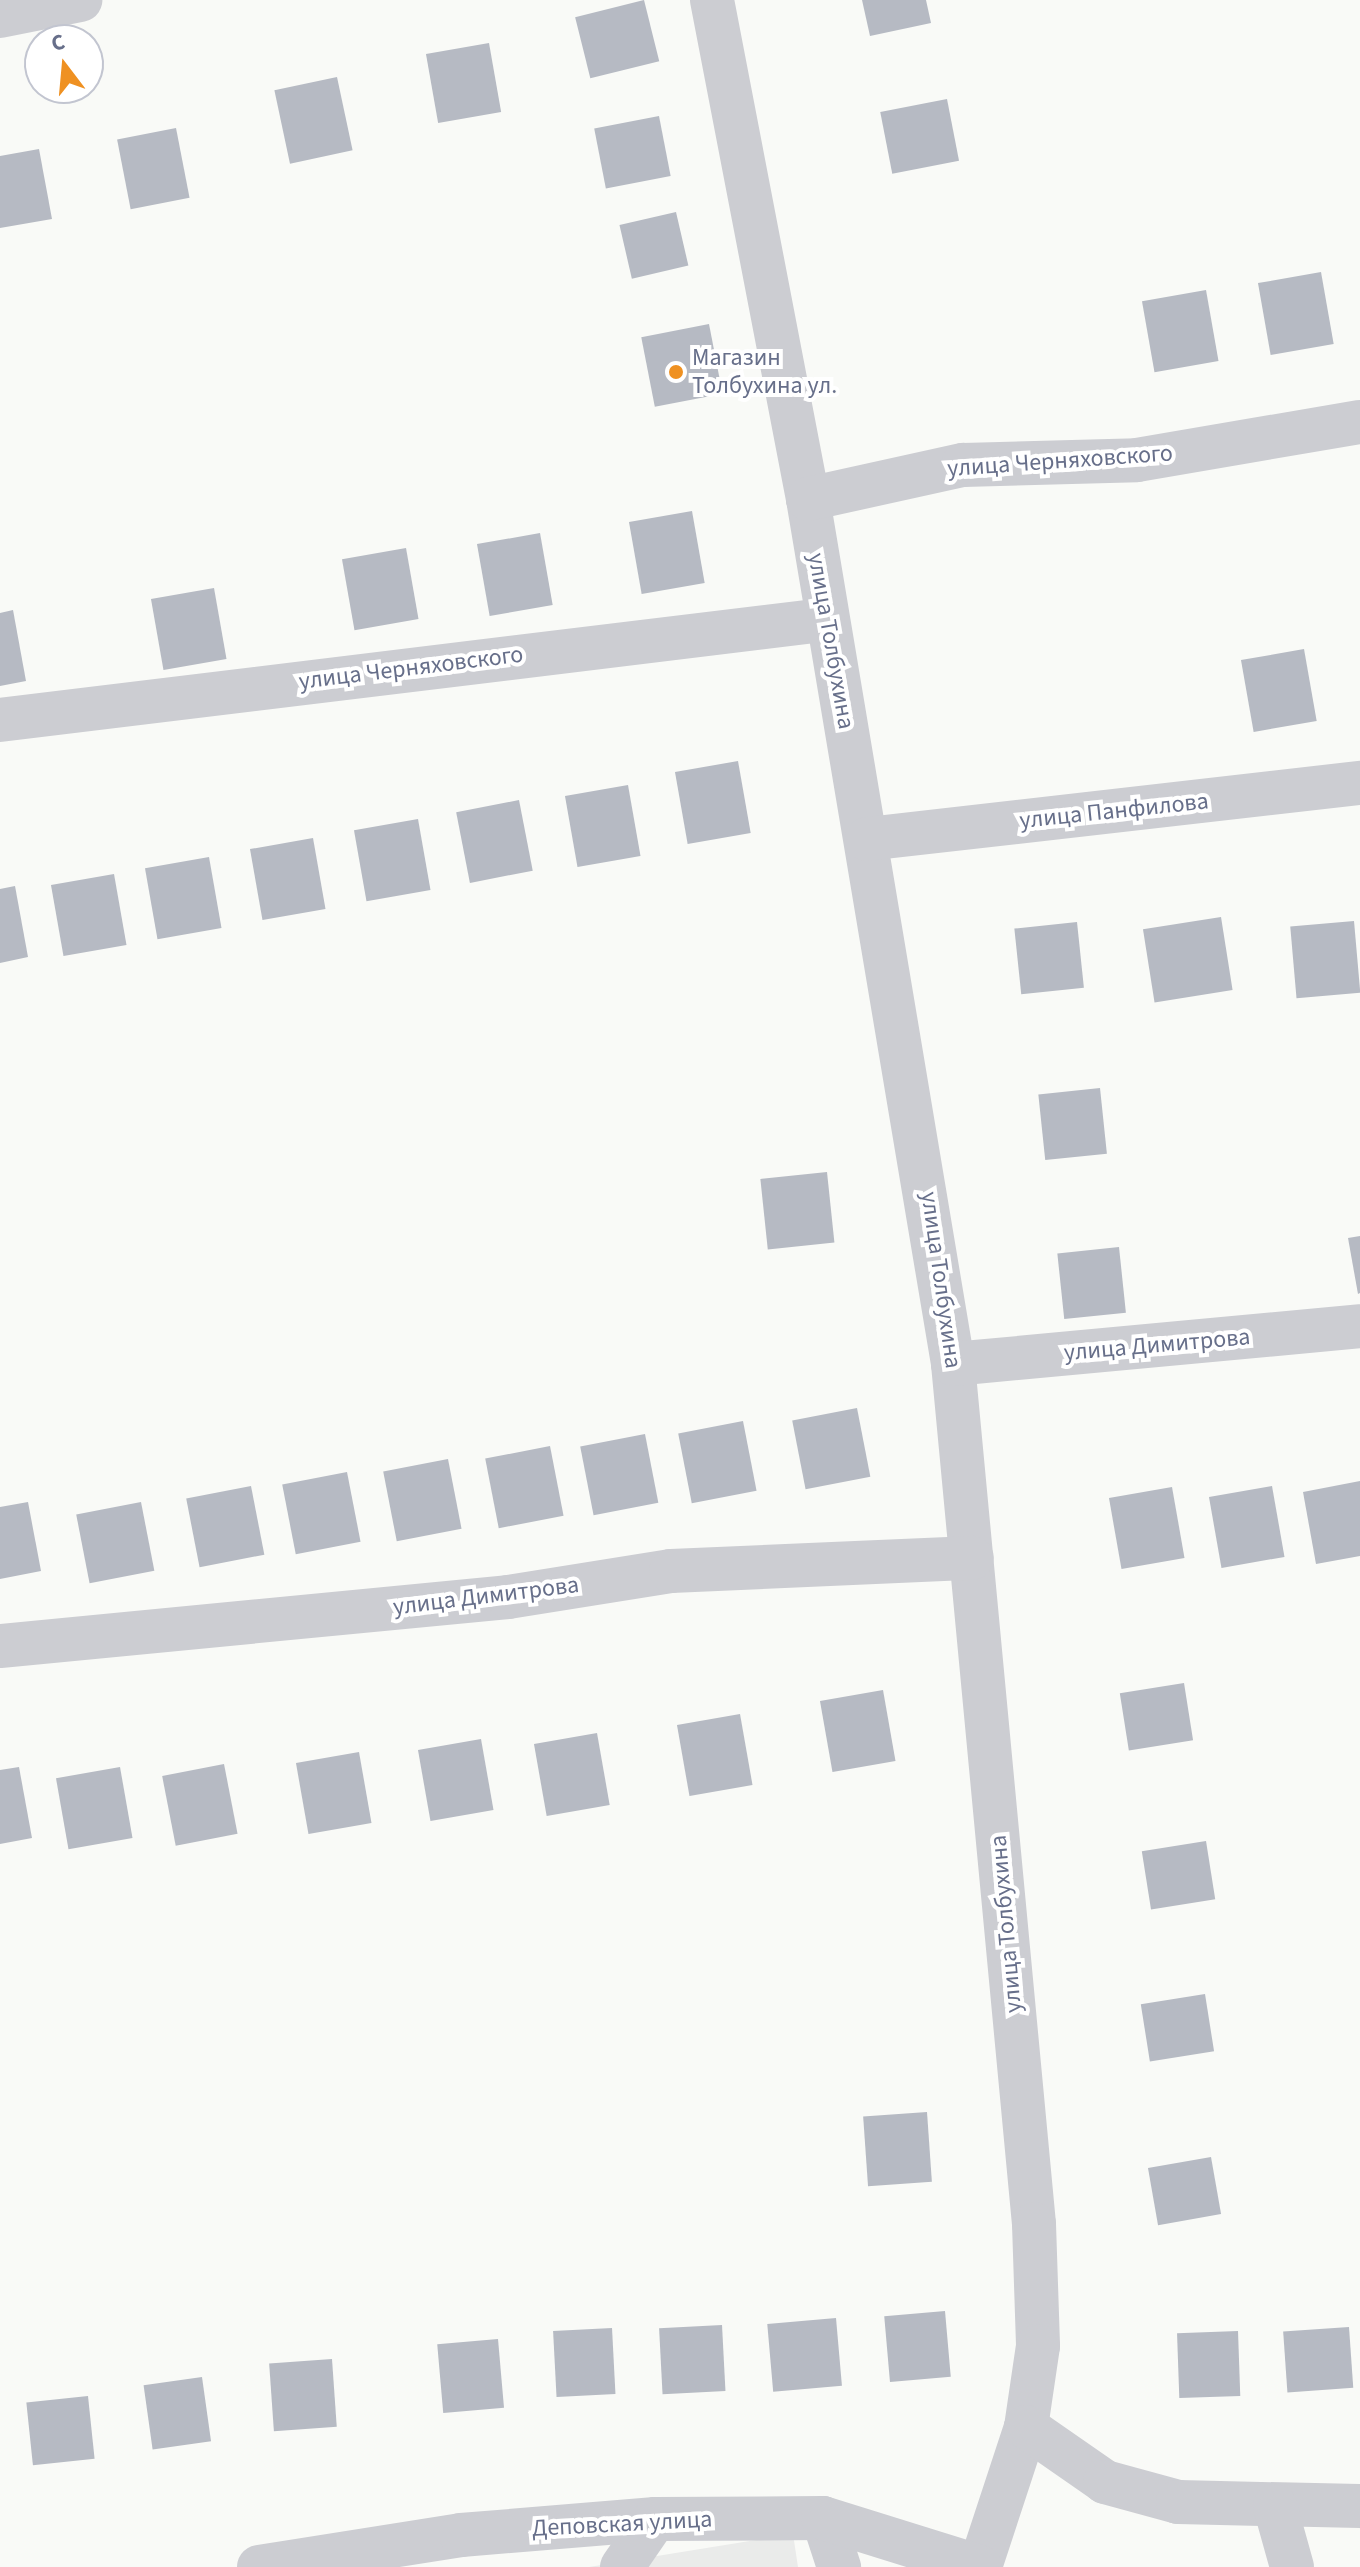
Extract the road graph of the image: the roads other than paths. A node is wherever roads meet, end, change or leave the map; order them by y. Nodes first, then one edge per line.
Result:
1 (80, 0) edge
2 (712, 0) edge
3 (0, 16) edge
4 (1360, 422) edge
5 (808, 499) junction
6 (823, 620) junction
7 (0, 720) edge
8 (1360, 783) edge
9 (867, 839) junction
10 (1360, 1326) edge
11 (953, 1364) junction
12 (972, 1558) junction
13 (0, 1646) edge
14 (1026, 2427) junction
15 (1275, 2506) junction
16 (1360, 2506) edge
17 (823, 2518) junction
18 (655, 2519) junction
19 (259, 2567) edge
20 (622, 2567) edge
21 (839, 2567) edge
22 (980, 2567) edge
23 (1292, 2567) edge

1 - 3 street
2 - 5 street, улица Толбухина
4 - 5 street, улица Черняховского
5 - 6 street, улица Толбухина
6 - 7 street, улица Черняховского
6 - 9 street, улица Толбухина
8 - 9 street, улица Панфилова
9 - 11 street, улица Толбухина
10 - 11 street, улица Димитрова
11 - 12 street, улица Толбухина
12 - 13 street, улица Димитрова
12 - 14 street, улица Толбухина
14 - 15 street
14 - 22 street, улица Толбухина
15 - 16 street
15 - 23 street
17 - 18 street, Деповская улица
17 - 21 street
17 - 22 street, Деповская улица
18 - 19 street, Деповская улица
18 - 20 street

